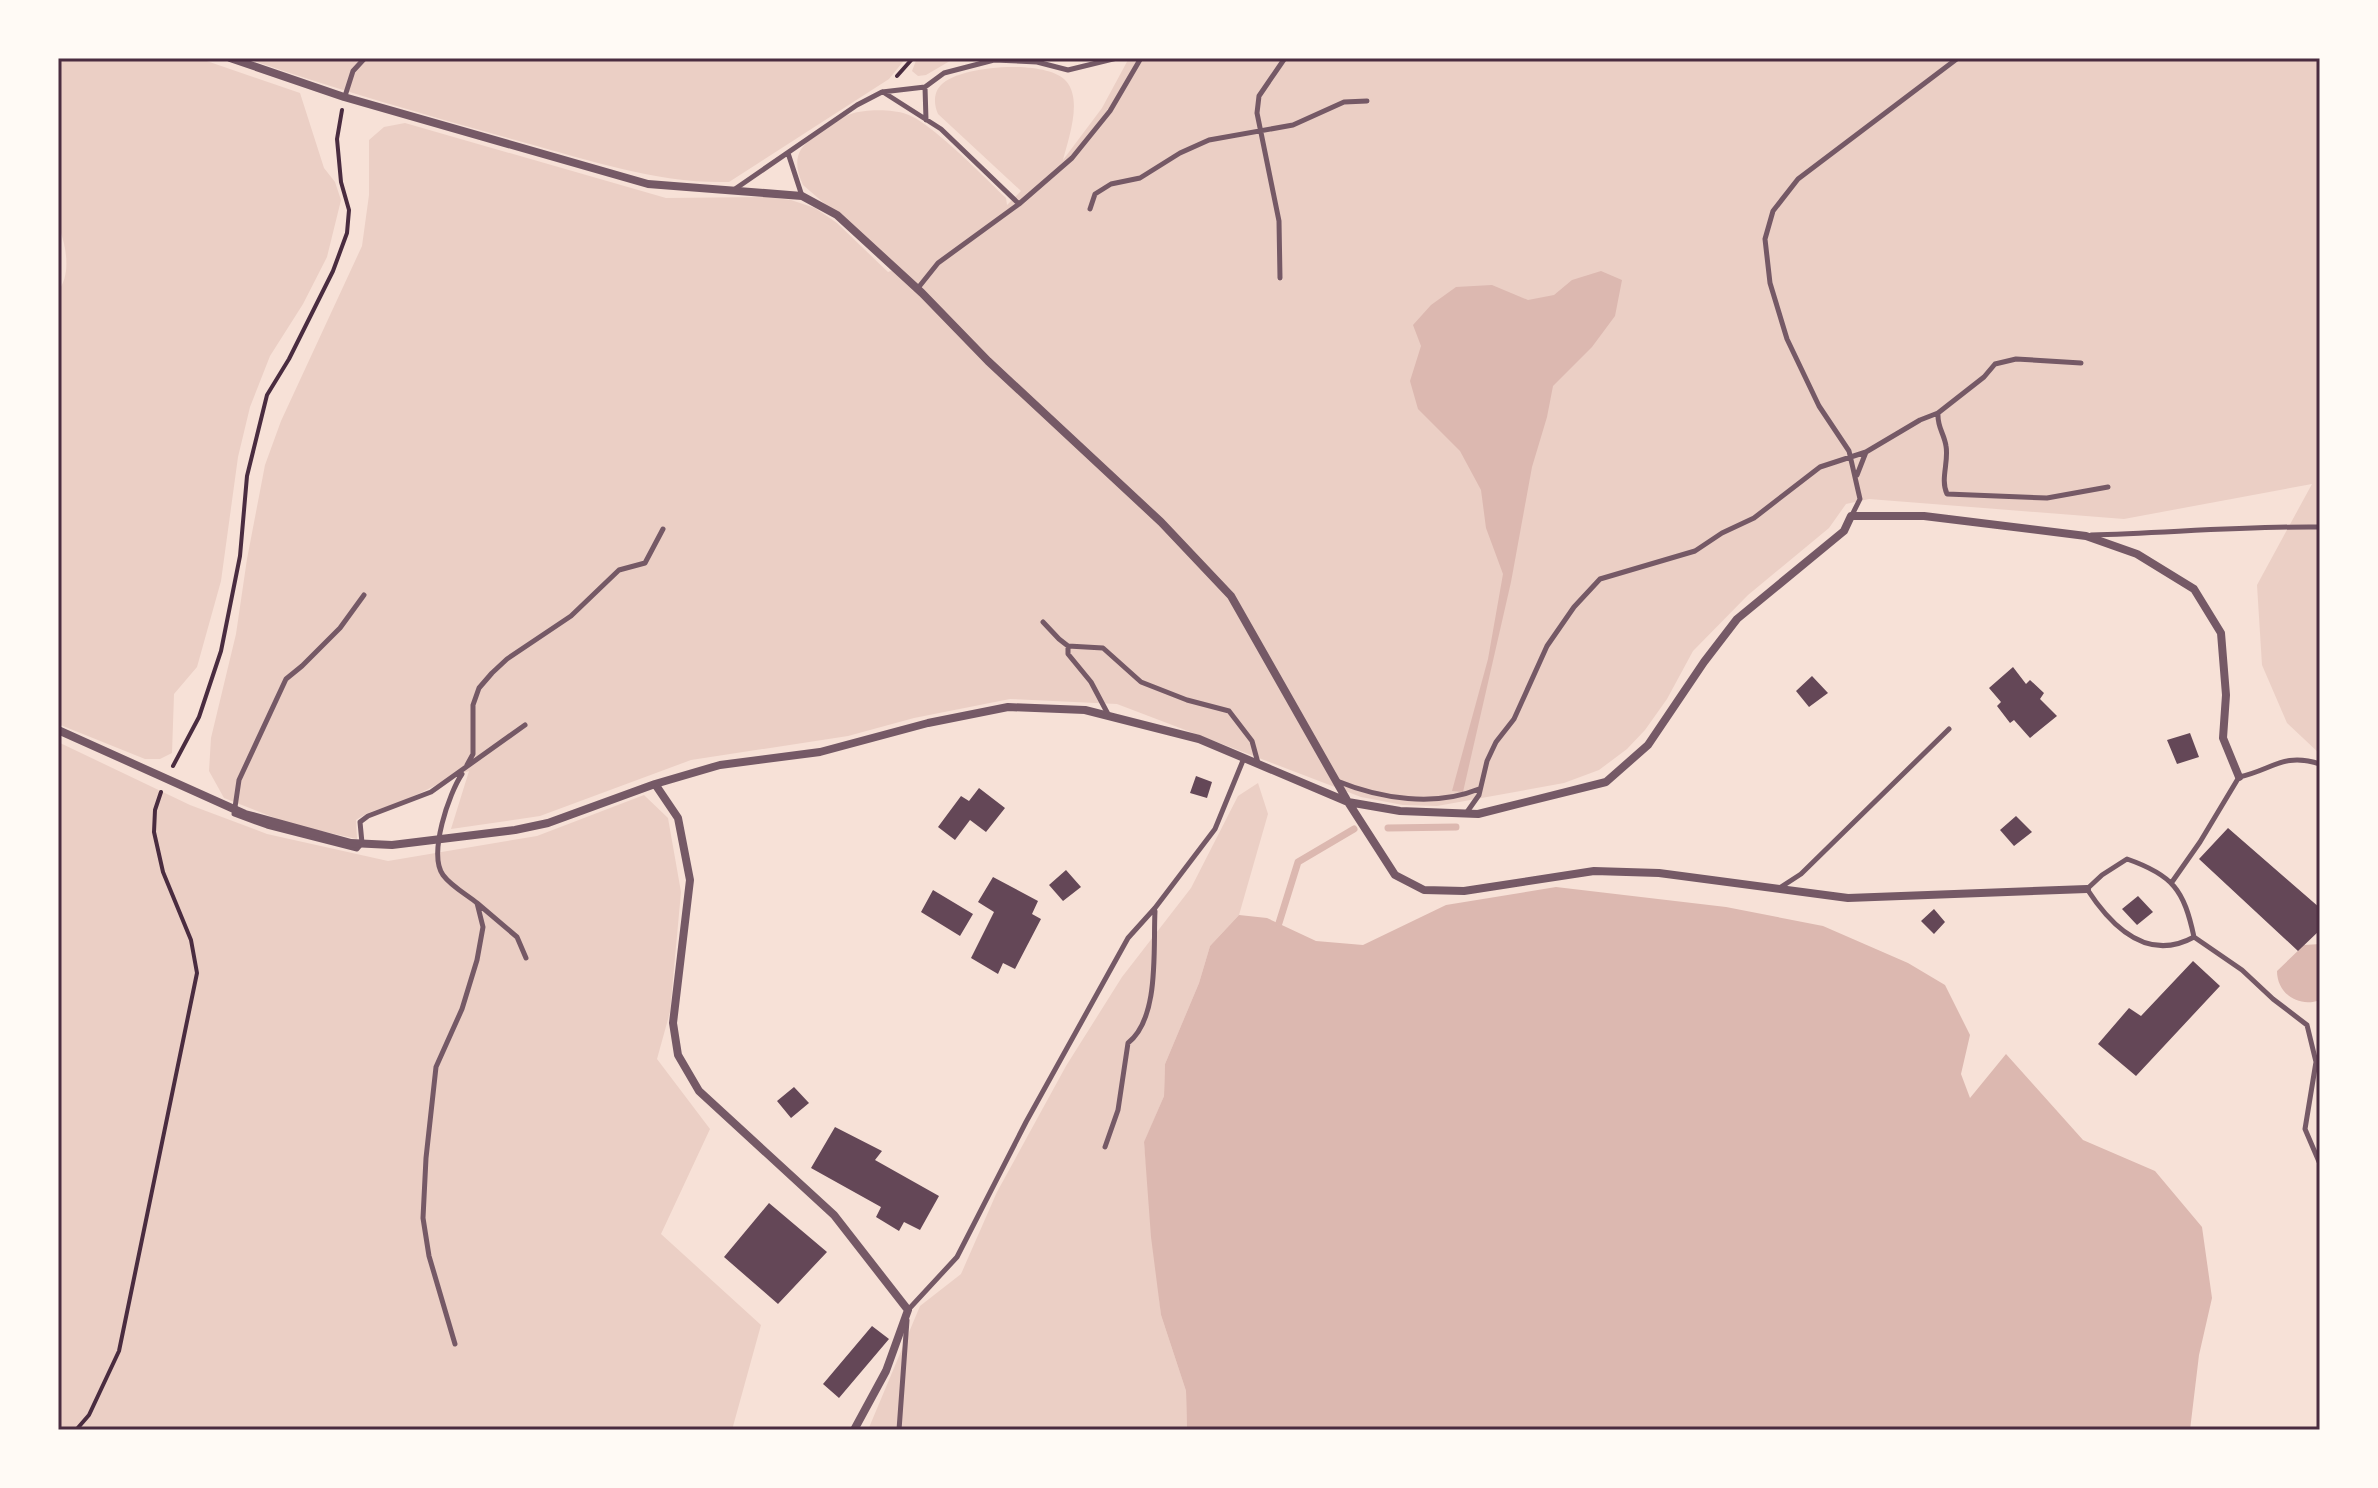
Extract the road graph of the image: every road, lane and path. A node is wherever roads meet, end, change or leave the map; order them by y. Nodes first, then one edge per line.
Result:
1 (230, 58) edge
2 (365, 58) edge
3 (1117, 58) edge
4 (1141, 58) edge
5 (1285, 58) edge
6 (1958, 58) edge
7 (925, 87) junction
8 (882, 92) junction
9 (344, 97) junction
10 (1367, 101) dead end
11 (926, 120) junction
12 (1261, 130) junction
13 (788, 153) junction
14 (735, 189) junction
15 (802, 196) junction
16 (1019, 204) junction
17 (1090, 209) dead end
18 (1280, 278) dead end
19 (917, 289) junction
20 (2081, 363) dead end
21 (1938, 413) junction
22 (1866, 452) junction
23 (1851, 458) junction
24 (1856, 483) junction
25 (2108, 487) dead end
26 (1851, 516) junction
27 (2320, 527) edge
28 (663, 529) dead end
29 (2086, 536) junction
30 (364, 595) dead end
31 (1043, 622) dead end
32 (1068, 646) junction
33 (1109, 716) junction
34 (525, 725) dead end
35 (1949, 729) dead end
36 (58, 730) edge
37 (1244, 757) junction
38 (1258, 763) junction
39 (2320, 764) edge
40 (466, 767) junction
41 (2239, 777) junction
42 (166, 778) junction
43 (1336, 780) junction
44 (655, 784) junction
45 (1480, 789) junction
46 (1348, 802) junction
47 (235, 809) junction
48 (1466, 814) junction
49 (439, 839) junction
50 (362, 843) junction
51 (2172, 882) junction
52 (2087, 889) junction
53 (1778, 890) junction
54 (477, 903) junction
55 (1155, 908) junction
56 (2194, 937) junction
57 (526, 958) dead end
58 (1105, 1147) dead end
59 (2320, 1164) edge
60 (908, 1310) junction
61 (455, 1344) dead end
62 (76, 1430) edge
63 (854, 1430) edge
64 (899, 1430) edge

1 - 9 street
2 - 9 lane
3 - 7 lane
4 - 16 lane
5 - 12 lane
6 - 23 lane
7 - 8 lane
7 - 11 lane
8 - 11 lane
8 - 13 lane
9 - 14 street
9 - 42 path
10 - 12 lane
11 - 16 lane
12 - 17 lane
12 - 18 lane
13 - 14 lane
13 - 15 lane
14 - 15 street
15 - 19 street
16 - 19 lane
19 - 43 street
20 - 21 lane
21 - 22 lane
21 - 25 lane
22 - 23 lane
22 - 24 lane
23 - 24 lane
23 - 45 lane
24 - 26 lane
26 - 29 street
26 - 48 street
27 - 29 lane
28 - 40 lane
29 - 41 street
30 - 47 lane
31 - 32 lane
32 - 33 lane
32 - 38 lane
33 - 37 street
33 - 44 street
34 - 40 lane
35 - 53 lane
36 - 42 street
37 - 38 street
37 - 55 lane
38 - 46 street
39 - 41 lane
40 - 49 lane
40 - 50 lane
41 - 51 lane
42 - 47 street
42 - 62 path
43 - 45 lane
43 - 46 street
44 - 49 street
44 - 60 street
45 - 48 lane
46 - 48 street
46 - 53 street
47 - 50 street
49 - 50 street
49 - 54 lane
51 - 52 lane
51 - 56 lane
52 - 53 street
52 - 56 lane
54 - 57 lane
54 - 61 lane
55 - 58 lane
55 - 60 lane
56 - 59 lane
60 - 63 street
60 - 64 lane

